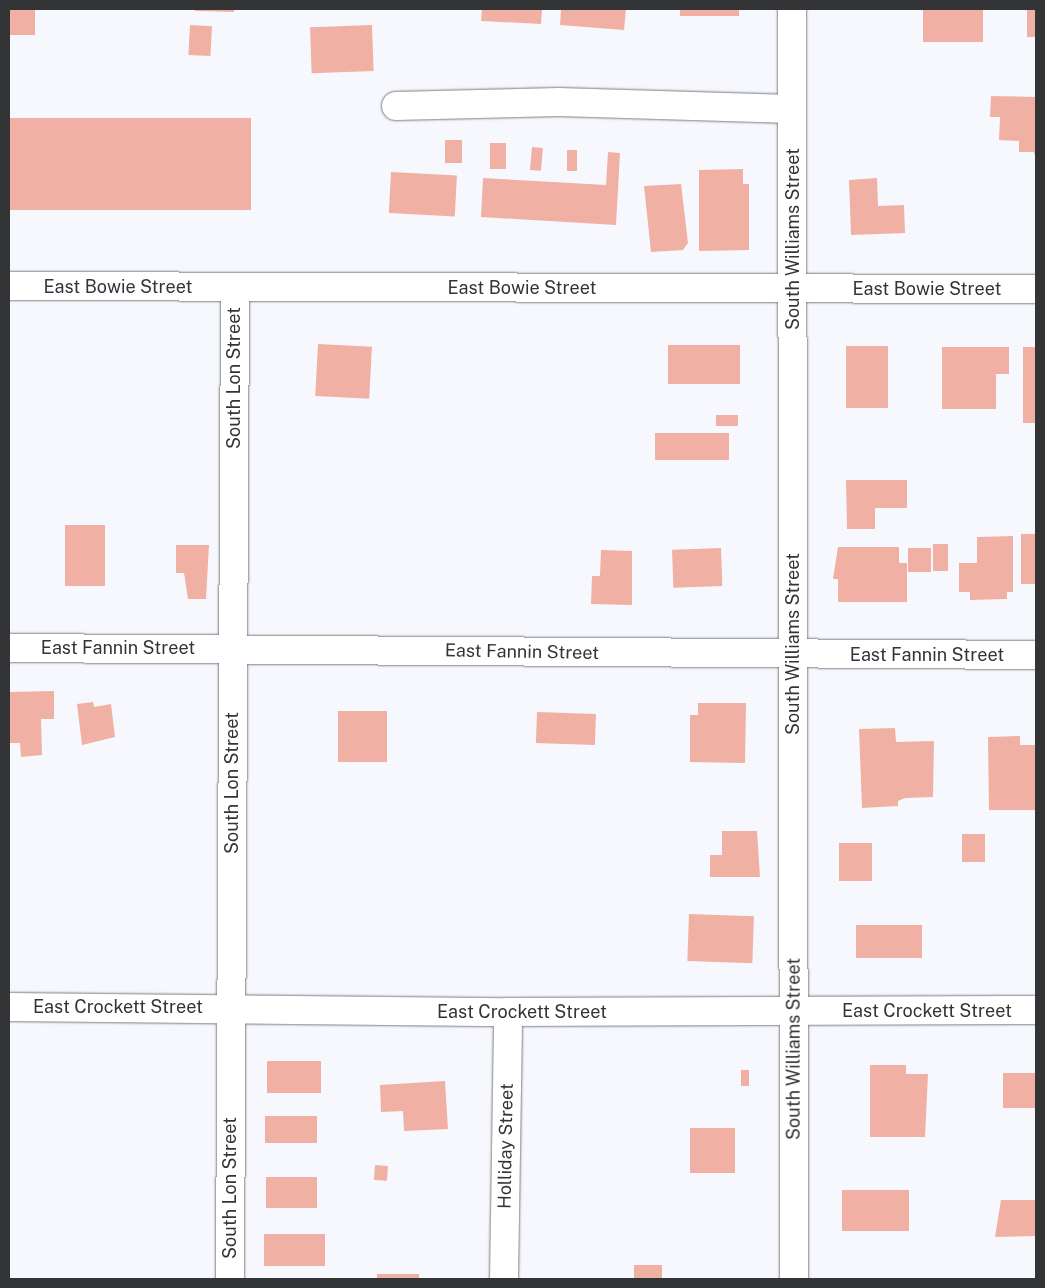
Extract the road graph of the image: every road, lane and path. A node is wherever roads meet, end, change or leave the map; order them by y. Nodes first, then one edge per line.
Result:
1 (792, 9) edge
2 (396, 106) dead end
3 (792, 109) junction
4 (9, 286) edge
5 (235, 287) junction
6 (793, 289) junction
7 (1036, 289) edge
8 (9, 648) edge
9 (233, 649) junction
10 (794, 655) junction
11 (1036, 655) edge
12 (9, 1007) edge
13 (231, 1007) junction
14 (1036, 1010) edge
15 (508, 1012) junction
16 (794, 1012) junction
17 (230, 1279) edge
18 (504, 1279) edge
19 (794, 1279) edge

1 - 3 street, South Williams Street
2 - 3 street
3 - 6 street, South Williams Street
4 - 5 street, East Bowie Street
5 - 6 street, East Bowie Street
5 - 9 street, South Lon Street
6 - 7 street, East Bowie Street
6 - 10 street, South Williams Street
8 - 9 street, East Fannin Street
9 - 10 street, East Fannin Street
9 - 13 street, South Lon Street
10 - 11 street, East Fannin Street
10 - 16 street, South Williams Street
12 - 13 street, East Crockett Street
13 - 15 street, East Crockett Street
13 - 17 street, South Lon Street
14 - 16 street, East Crockett Street
15 - 16 street, East Crockett Street
15 - 18 street, Holliday Street
16 - 19 street, South Williams Street

